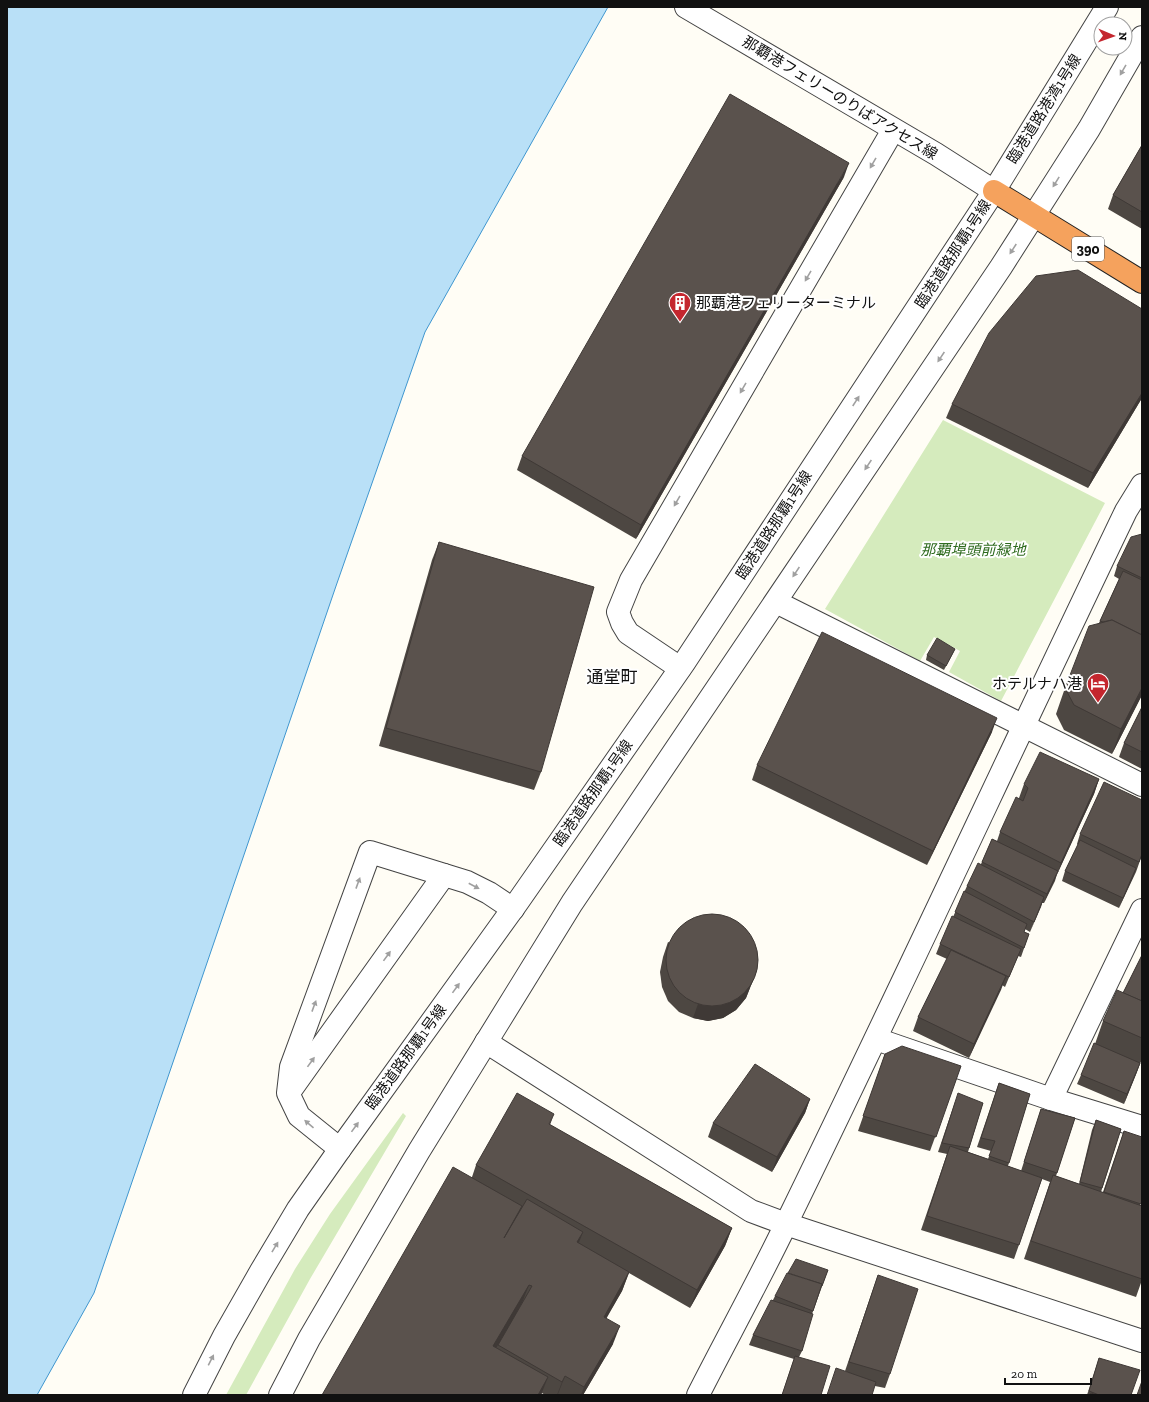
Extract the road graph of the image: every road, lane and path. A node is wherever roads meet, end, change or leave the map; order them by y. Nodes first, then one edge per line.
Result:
1 (686, 7) edge
2 (1107, 7) edge
3 (1142, 36) edge
4 (893, 130) junction
5 (994, 191) junction
6 (1034, 216) junction
7 (1142, 282) edge
8 (1142, 484) edge
9 (1134, 516) edge
10 (776, 602) junction
11 (680, 668) junction
12 (1023, 725) junction
13 (1142, 785) edge
14 (444, 875) junction
15 (513, 909) junction
16 (1142, 910) edge
17 (876, 1039) junction
18 (486, 1042) junction
19 (288, 1093) junction
20 (1052, 1099) junction
21 (1142, 1127) edge
22 (340, 1149) junction
23 (786, 1224) junction
24 (1142, 1341) edge
25 (194, 1395) edge
26 (280, 1395) edge
27 (698, 1395) edge

1 - 4 street, 那覇港フェリーのりばアクセス線
2 - 5 street, 臨港道路港湾1号線
3 -> 6 street
4 - 5 street, 那覇港フェリーのりばアクセス線
4 -> 11 street
5 - 6 highway, 390
11 -> 5 street, 臨港道路那覇1号線
6 - 7 highway, 390
6 -> 10 street
8 - 9 street
9 - 12 street
10 - 12 street
10 - 18 street
11 - 15 street, 臨港道路那覇1号線
12 - 13 street
12 - 17 street
14 -> 15 street
19 -> 14 street
19 -> 14 street
22 -> 15 street, 臨港道路那覇1号線
16 - 20 street
17 - 20 street
17 - 23 street
18 - 23 street
18 - 26 street
22 -> 19 street
20 - 21 street
25 -> 22 street, 臨港道路那覇1号線
23 - 24 street
23 - 27 street

